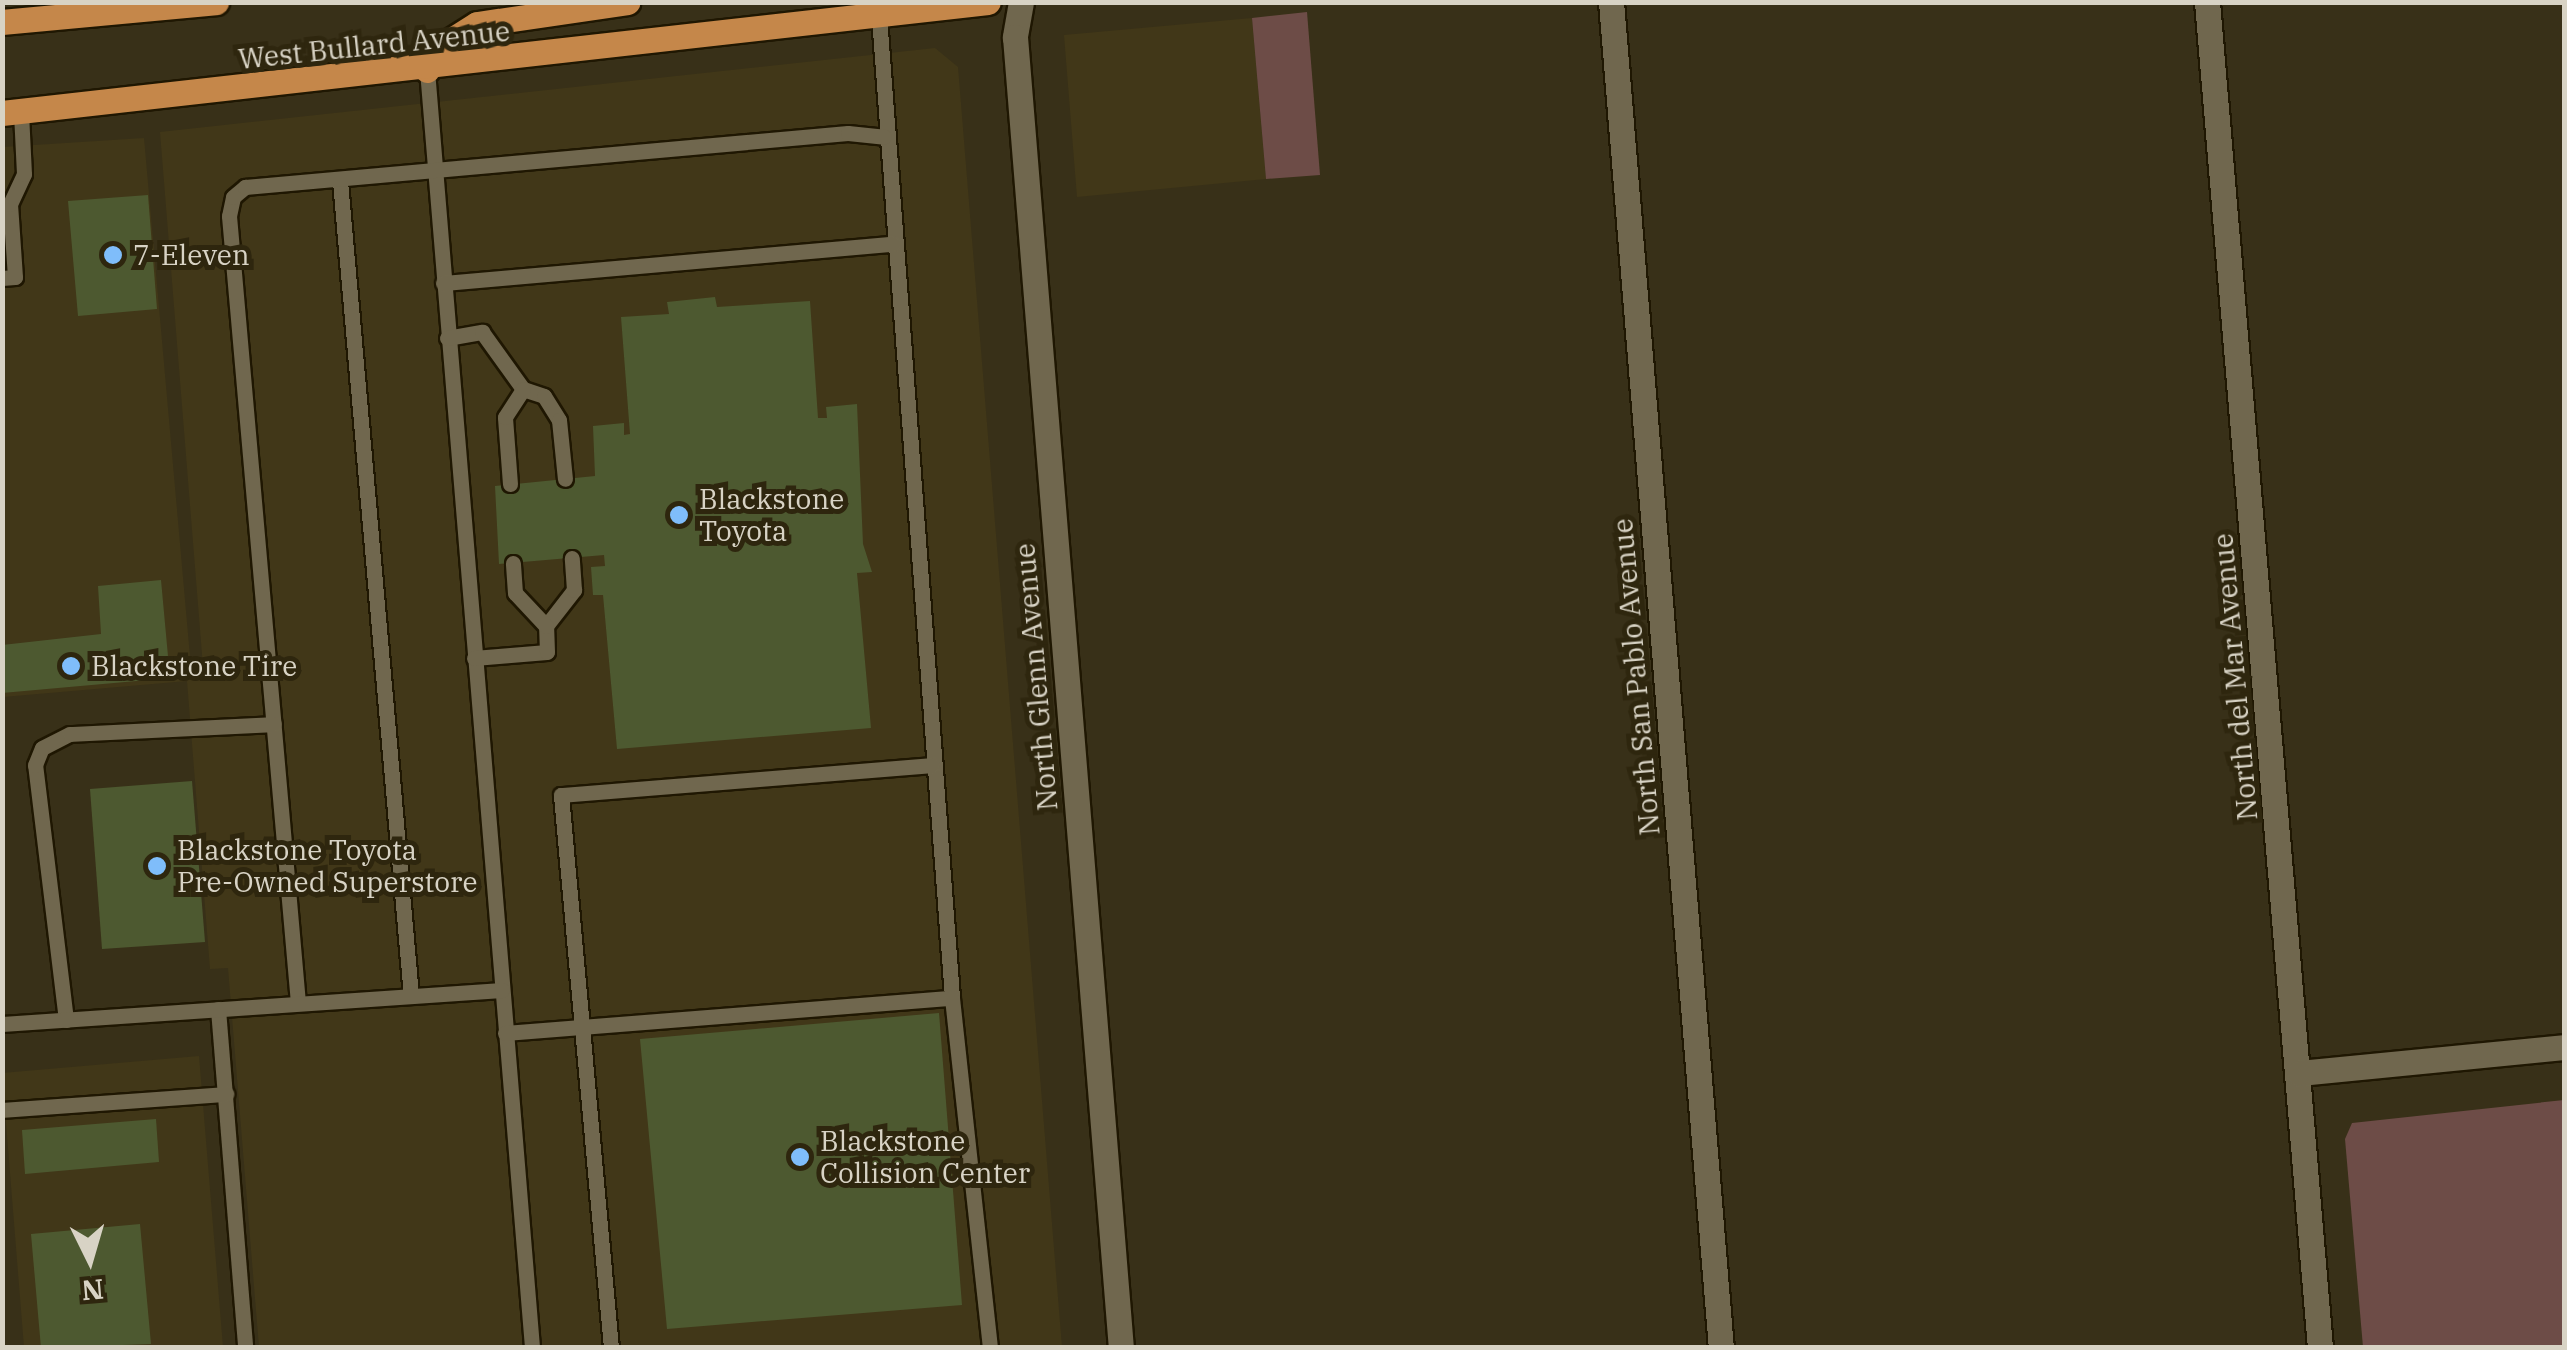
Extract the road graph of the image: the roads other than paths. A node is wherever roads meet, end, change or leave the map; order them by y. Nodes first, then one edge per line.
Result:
1 (216, 2) edge
2 (627, 2) edge
3 (988, 2) edge
4 (1021, 2) edge
5 (1610, 2) edge
6 (2207, 2) edge
7 (878, 17) junction
8 (2, 22) edge
9 (428, 70) junction
10 (12, 112) edge
11 (884, 137) junction
12 (436, 174) junction
13 (340, 181) junction
14 (893, 244) junction
15 (2, 278) edge
16 (443, 283) junction
17 (446, 338) junction
18 (523, 389) junction
19 (565, 479) dead end
20 (510, 484) dead end
21 (572, 558) dead end
22 (514, 563) dead end
23 (546, 626) junction
24 (474, 658) junction
25 (274, 724) junction
26 (932, 764) junction
27 (502, 990) junction
28 (412, 996) junction
29 (952, 998) junction
30 (298, 1003) junction
31 (218, 1009) junction
32 (66, 1020) junction
33 (2, 1024) edge
34 (578, 1028) junction
35 (505, 1033) junction
36 (2564, 1048) edge
37 (2300, 1073) junction
38 (226, 1094) junction
39 (2, 1110) edge
40 (245, 1348) edge
41 (532, 1348) edge
42 (611, 1348) edge
43 (990, 1348) edge
44 (1121, 1348) edge
45 (1721, 1348) edge
46 (2320, 1348) edge

1 - 8 main road
2 - 9 main road
3 - 7 main road, West Bullard Avenue
4 - 44 street, North Glenn Avenue
5 - 45 street, North San Pablo Avenue
6 - 37 street, North del Mar Avenue
7 - 9 main road, West Bullard Avenue
7 - 11 lane
9 - 10 main road, West Bullard Avenue
9 - 12 lane
10 - 15 lane
11 - 12 lane
11 - 14 lane
12 - 13 lane
12 - 16 lane
13 - 25 lane
13 - 28 lane
14 - 16 lane
14 - 26 lane
16 - 17 lane
17 - 18 lane
17 - 24 lane
18 - 19 lane
18 - 20 lane
21 - 23 lane
22 - 23 lane
23 - 24 lane
24 - 27 lane
25 - 30 lane
25 - 32 lane
26 - 29 lane
26 - 34 lane
27 - 28 lane
27 - 35 lane
28 - 30 lane
29 - 34 lane
29 - 43 lane
30 - 31 lane
31 - 32 lane
31 - 38 lane
32 - 33 lane
34 - 35 lane
34 - 42 lane
35 - 41 lane
36 - 37 street
37 - 46 street, North del Mar Avenue
38 - 39 lane
38 - 40 lane

